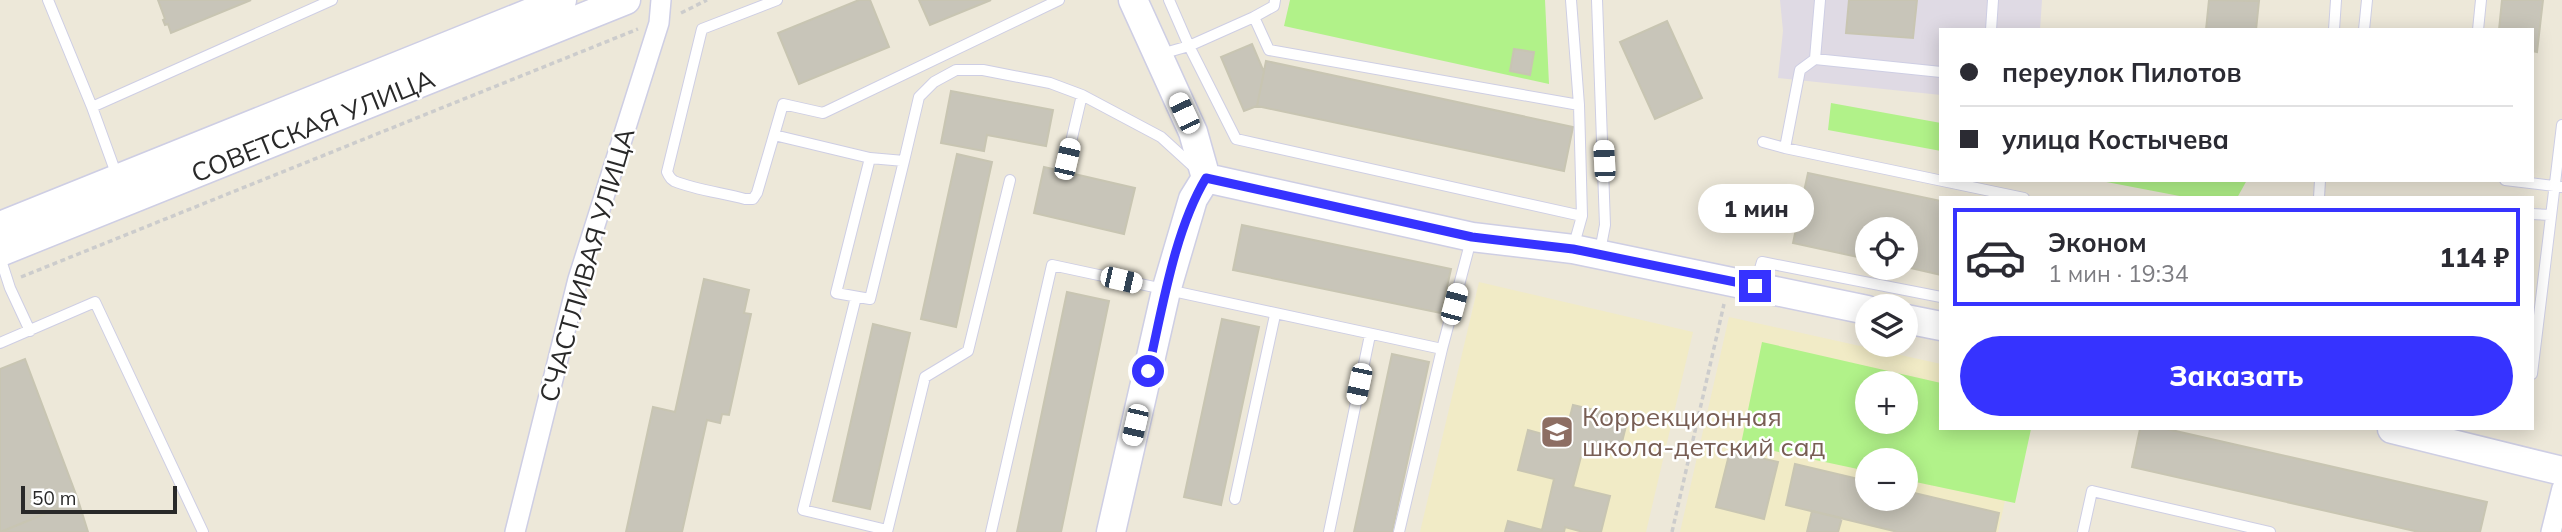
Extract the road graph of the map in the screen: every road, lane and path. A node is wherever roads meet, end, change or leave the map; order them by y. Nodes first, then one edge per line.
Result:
1 (48, 0) edge
2 (332, 0) edge
3 (562, 0) edge
4 (626, 0) edge
5 (661, 0) edge
6 (707, 0) edge
7 (776, 0) edge
8 (1133, 0) edge
9 (1169, 0) edge
10 (1275, 0) edge
11 (1571, 0) edge
12 (1597, 0) edge
13 (1820, 0) edge
14 (1993, 0) edge
15 (2336, 0) edge
16 (2367, 0) edge
17 (2481, 0) edge
18 (1056, 1) edge
19 (1254, 17) junction
20 (659, 23) junction
21 (1991, 28) edge
22 (2334, 28) edge
23 (2364, 28) edge
24 (2478, 28) edge
25 (1189, 46) junction
26 (1157, 55) junction
27 (1815, 59) junction
28 (1939, 72) edge
29 (1082, 94) junction
30 (1579, 105) junction
31 (92, 107) junction
32 (2562, 125) edge
33 (774, 135) junction
34 (1763, 142) dead end
35 (1785, 148) junction
36 (870, 158) junction
37 (1067, 159) dead end
38 (904, 161) junction
39 (1206, 178) junction
40 (118, 179) junction
41 (1010, 180) dead end
42 (1939, 180) edge
43 (1948, 182) edge
44 (2520, 182) edge
45 (2558, 187) edge
46 (2014, 196) edge
47 (2534, 214) edge
48 (2552, 215) junction
49 (1582, 216) junction
50 (0, 226) edge
51 (1472, 237) junction
52 (1586, 252) junction
53 (0, 255) edge
54 (8, 282) junction
55 (1742, 284) junction
56 (1166, 291) junction
57 (856, 297) junction
58 (1939, 297) edge
59 (1855, 308) edge
60 (1275, 315) junction
61 (1918, 321) edge
62 (1939, 326) edge
63 (30, 331) junction
64 (1370, 335) junction
65 (0, 343) edge
66 (1442, 349) junction
67 (2534, 358) edge
68 (2396, 430) edge
69 (2562, 471) edge
70 (2562, 488) edge
71 (1235, 499) dead end
72 (887, 531) edge
73 (203, 532) edge
74 (514, 532) edge
75 (991, 532) edge
76 (1111, 532) edge
77 (1329, 532) edge
78 (1399, 532) edge
79 (1672, 532) edge
80 (2083, 532) edge
81 (2270, 532) edge
82 (2551, 532) edge

1 - 31 lane
2 - 31 lane
3 - 40 main road, СОВЕТСКАЯ УЛИЦА
4 - 53 main road, СОВЕТСКАЯ УЛИЦА
5 - 20 street, СЧАСТЛИВАЯ УЛИЦА
6 - 20 path
7 - 33 lane
8 - 26 main road
9 - 25 lane
10 - 19 lane
11 - 30 lane
12 - 52 lane
13 - 27 lane
14 - 21 lane
15 - 22 lane
16 - 23 lane
17 - 24 lane
18 - 33 lane
19 - 25 lane
19 - 30 lane
20 - 54 path
20 - 74 street, СЧАСТЛИВАЯ УЛИЦА
25 - 26 lane
25 - 49 lane
26 - 39 main road
27 - 28 lane
27 - 35 lane
29 - 37 lane
29 - 38 lane
29 - 39 lane
30 - 49 lane
31 - 40 lane
32 - 45 lane
33 - 36 lane
34 - 35 lane
35 - 42 lane
36 - 38 lane
36 - 57 lane
38 - 57 lane
39 - 51 main road
39 - 56 main road
40 - 50 main road, СОВЕТСКАЯ УЛИЦА
41 - 72 lane
43 - 46 lane
44 - 45 lane
45 - 48 lane
47 - 48 lane
48 - 67 lane
49 - 52 lane
51 - 52 main road
51 - 66 lane
52 - 55 main road
53 - 54 lane
54 - 63 lane
55 - 58 lane
55 - 59 main road
55 - 79 path
56 - 60 lane
56 - 75 lane
56 - 76 main road
57 - 72 lane
60 - 64 lane
60 - 71 lane
61 - 62 main road
63 - 65 lane
63 - 73 lane
64 - 66 lane
64 - 77 lane
66 - 78 lane
68 - 69 main road
70 - 82 street
80 - 81 lane

